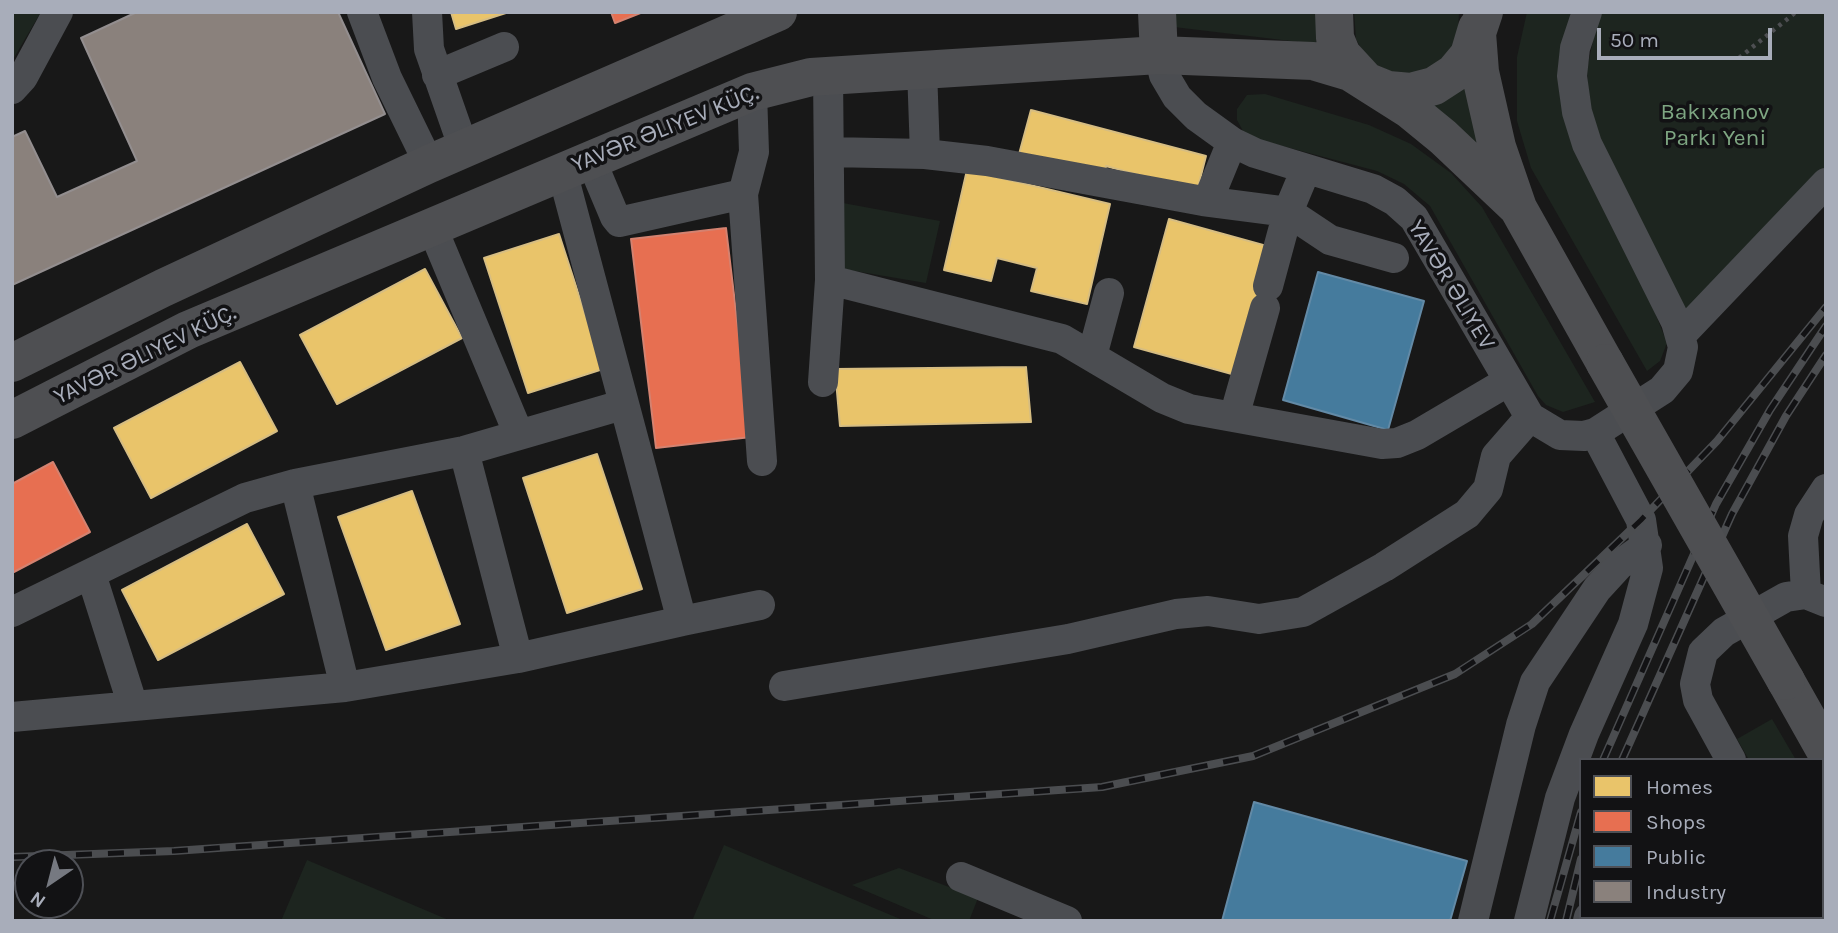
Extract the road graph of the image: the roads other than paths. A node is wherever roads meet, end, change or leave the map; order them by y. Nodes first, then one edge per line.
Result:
1 (58, 12) edge
2 (362, 12) edge
3 (428, 12) edge
4 (778, 12) edge
5 (1157, 12) edge
6 (1334, 12) edge
7 (1587, 12) edge
8 (1479, 19) edge
9 (735, 20) edge
10 (504, 47) dead end
11 (1159, 55) junction
12 (922, 69) junction
13 (437, 75) junction
14 (828, 75) junction
15 (1366, 81) junction
16 (12, 89) edge
17 (752, 92) junction
18 (1232, 142) junction
19 (464, 149) junction
20 (829, 152) junction
21 (925, 154) junction
22 (429, 164) junction
23 (577, 166) junction
24 (1306, 169) junction
25 (1826, 183) edge
26 (743, 194) junction
27 (1203, 201) junction
28 (1518, 208) junction
29 (1289, 212) junction
30 (432, 227) junction
31 (1394, 258) dead end
32 (830, 280) junction
33 (1109, 293) dead end
34 (1681, 335) junction
35 (1092, 356) junction
36 (12, 363) edge
37 (823, 382) dead end
38 (1507, 382) junction
39 (622, 405) junction
40 (1234, 417) junction
41 (1531, 417) junction
42 (12, 420) edge
43 (1595, 433) junction
44 (519, 435) junction
45 (464, 451) junction
46 (762, 461) dead end
47 (295, 484) junction
48 (1826, 489) edge
49 (1647, 545) junction
50 (90, 574) junction
51 (1816, 598) edge
52 (760, 605) dead end
53 (12, 612) edge
54 (682, 621) junction
55 (518, 658) junction
56 (783, 686) dead end
57 (345, 687) junction
58 (133, 706) junction
59 (12, 717) edge
60 (1826, 751) edge
61 (1730, 758) edge
62 (961, 877) dead end
63 (1066, 921) edge
64 (1473, 921) edge
65 (1529, 921) edge

1 - 16 street
2 - 22 street
3 - 13 street
4 - 9 main road
5 - 11 main road
6 - 15 main road
7 - 34 street
8 - 15 main road
8 - 28 main road
9 - 19 main road
10 - 13 street
11 - 12 main road, YAVƏR ƏLIYEV KÜÇ.
11 - 15 main road, YAVƏR ƏLIYEV KÜÇ.
11 - 18 street, YAVƏR ƏLIYEV
12 - 14 main road, YAVƏR ƏLIYEV KÜÇ.
12 - 21 street
13 - 19 street
14 - 17 main road, YAVƏR ƏLIYEV KÜÇ.
14 - 20 street
15 - 28 main road
17 - 23 main road, YAVƏR ƏLIYEV KÜÇ.
17 - 26 street
18 - 24 street, YAVƏR ƏLIYEV
18 - 27 street
19 - 22 main road
20 - 21 street
20 - 32 street
21 - 27 street
22 - 36 main road
23 - 26 street
23 - 30 main road, YAVƏR ƏLIYEV KÜÇ.
23 - 39 street
24 - 29 street
24 - 38 street, YAVƏR ƏLIYEV
25 - 34 street
26 - 46 street
27 - 29 street
28 - 60 main road, bridge
29 - 31 street
29 - 40 street
30 - 42 main road, YAVƏR ƏLIYEV KÜÇ.
30 - 44 street
32 - 35 street
32 - 37 street
33 - 35 street
34 - 43 street
35 - 40 street
38 - 40 street
38 - 41 street, YAVƏR ƏLIYEV
39 - 44 street
39 - 54 street
41 - 43 street, YAVƏR ƏLIYEV
41 - 56 street
43 - 49 street
44 - 45 street
45 - 47 street
45 - 55 street
47 - 50 street
47 - 57 street
48 - 51 street
49 - 64 street
49 - 65 street
50 - 53 street
50 - 58 street
51 - 61 street
52 - 54 street
54 - 55 street
55 - 57 street
57 - 58 street
58 - 59 street
62 - 63 street

